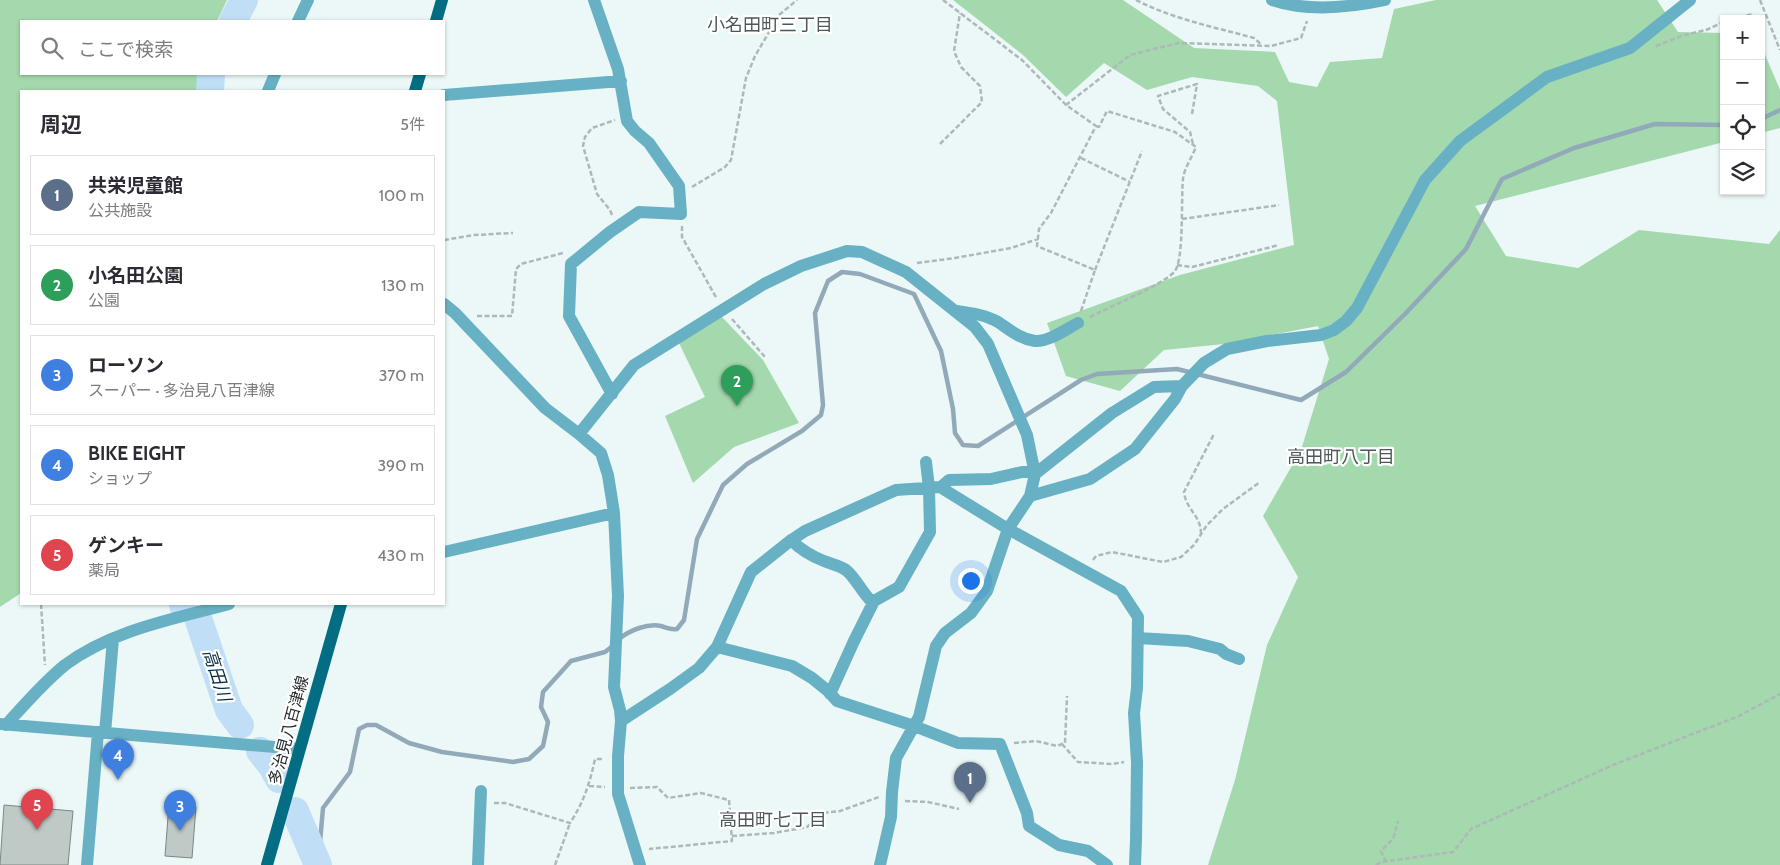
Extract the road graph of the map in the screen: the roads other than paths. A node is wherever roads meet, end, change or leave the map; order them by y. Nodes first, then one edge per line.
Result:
1 (308, 0) edge
2 (442, 0) edge
3 (594, 0) edge
4 (1272, 0) edge
5 (1385, 0) edge
6 (1690, 0) edge
7 (1320, 5) edge
8 (298, 20) edge
9 (436, 20) edge
10 (275, 75) edge
11 (420, 75) edge
12 (621, 81) junction
13 (268, 90) edge
14 (415, 90) edge
15 (445, 95) edge
16 (445, 305) edge
17 (957, 311) junction
18 (1078, 323) road end
19 (1184, 384) junction
20 (612, 394) junction
21 (579, 434) junction
22 (926, 462) dead end
23 (1035, 473) junction
24 (935, 487) junction
25 (1030, 496) junction
26 (614, 513) junction
27 (1008, 528) junction
28 (791, 540) junction
29 (445, 552) edge
30 (873, 603) junction
31 (225, 605) edge
32 (341, 605) edge
33 (1138, 638) junction
34 (113, 639) junction
35 (717, 647) junction
36 (1238, 659) dead end
37 (830, 694) junction
38 (621, 721) junction
39 (3, 724) edge
40 (914, 726) junction
41 (102, 732) junction
42 (300, 749) junction
43 (481, 797) road end
44 (637, 859) edge
45 (87, 865) edge
46 (267, 865) edge
47 (478, 865) edge
48 (880, 865) edge
49 (1107, 865) edge
50 (1134, 865) edge

1 - 8 street
2 - 9 main road
3 - 12 street
4 - 7 street
5 - 7 street
6 - 19 street
10 - 13 street
11 - 14 main road
12 - 15 street
12 - 20 street
16 - 21 street
17 - 18 street
17 - 20 street
17 - 23 street
19 - 23 street
19 - 25 street
20 - 21 street
21 - 26 street
22 - 24 street
23 - 24 street
23 - 25 street
24 - 27 street
24 - 28 street
24 - 30 street
25 - 27 street
26 - 29 street
26 - 38 street
27 - 33 street
27 - 40 street
28 - 30 street
28 - 35 street
30 - 37 street
31 - 34 street
32 - 42 main road, 多治見八百津線
33 - 36 street
33 - 50 street
34 - 39 street
34 - 41 street
35 - 37 street
35 - 38 street
37 - 40 street
38 - 44 street
39 - 41 street
40 - 48 street
40 - 49 street
41 - 42 street
41 - 45 street
42 - 46 main road, 多治見八百津線
43 - 47 street

